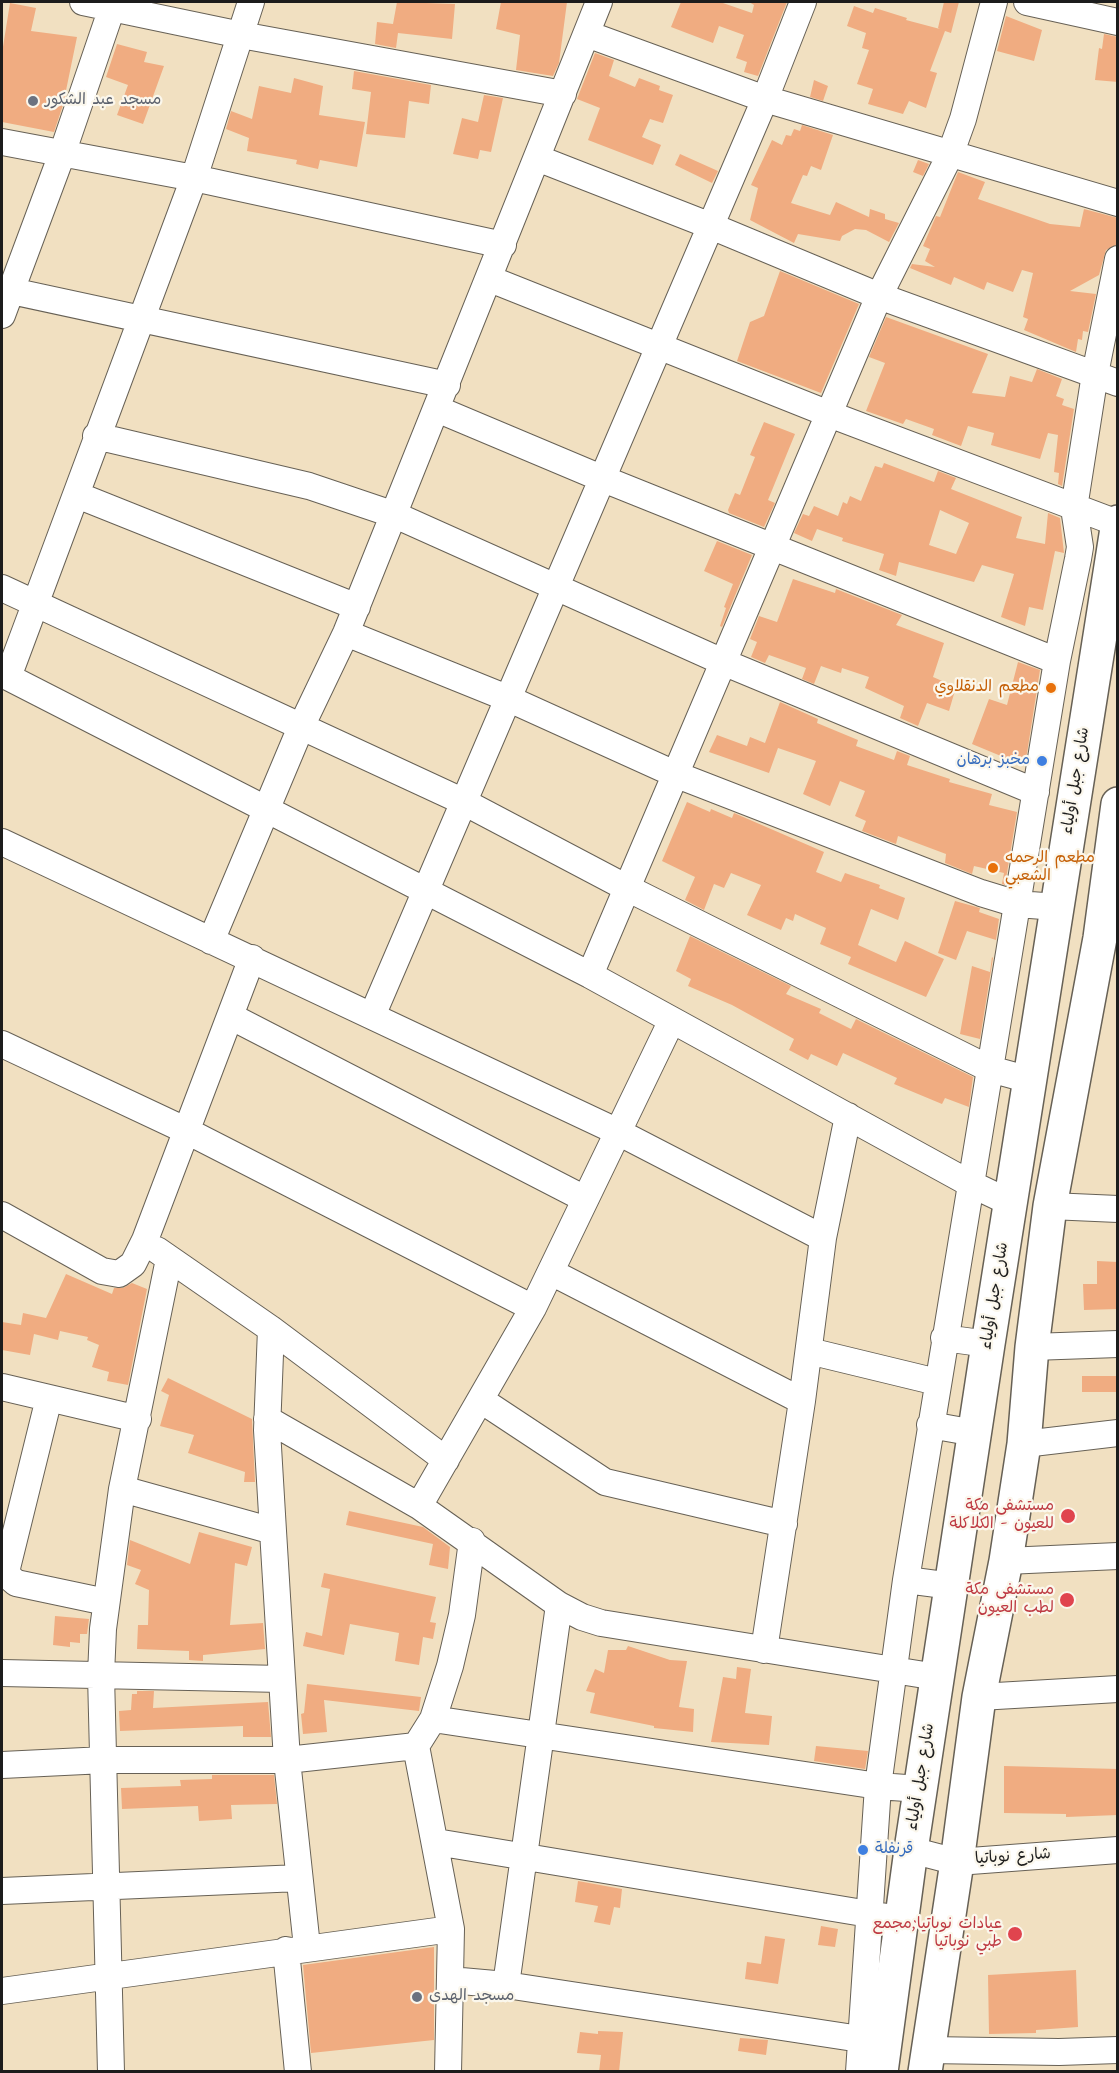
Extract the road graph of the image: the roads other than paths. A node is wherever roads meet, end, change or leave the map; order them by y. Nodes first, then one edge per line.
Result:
1 (83, 2) edge
2 (251, 2) edge
3 (599, 2) edge
4 (803, 2) edge
5 (994, 2) edge
6 (1027, 2) edge
7 (113, 4) edge
8 (1118, 22) edge
9 (587, 34) junction
10 (241, 35) junction
11 (563, 94) junction
12 (765, 99) junction
13 (2, 142) edge
14 (62, 154) junction
15 (950, 155) junction
16 (537, 158) junction
17 (194, 178) junction
18 (1118, 203) edge
19 (711, 226) junction
20 (503, 245) junction
21 (1118, 259) edge
22 (490, 279) junction
23 (6, 290) edge
24 (879, 296) junction
25 (2, 315) edge
26 (140, 321) junction
27 (659, 346) junction
28 (1106, 378) edge
29 (447, 385) junction
30 (437, 409) junction
31 (828, 414) junction
32 (96, 436) junction
33 (601, 478) junction
34 (77, 495) junction
35 (1074, 508) junction
36 (395, 515) junction
37 (1117, 522) edge
38 (773, 546) junction
39 (2, 588) edge
40 (555, 589) junction
41 (36, 606) junction
42 (357, 607) junction
43 (346, 633) junction
44 (1057, 661) junction
45 (723, 662) junction
46 (5, 676) edge
47 (507, 698) junction
48 (301, 727) junction
49 (1046, 733) junction
50 (1084, 738) junction
51 (676, 775) junction
52 (1036, 792) junction
53 (462, 801) junction
54 (1118, 804) edge
55 (267, 810) junction
56 (2, 842) edge
57 (627, 888) junction
58 (426, 890) junction
59 (1017, 904) junction
60 (1057, 907) junction
61 (1109, 938) edge
62 (211, 941) junction
63 (252, 958) junction
64 (590, 975) junction
65 (230, 1016) junction
66 (372, 1016) junction
67 (672, 1020) junction
68 (2, 1044) edge
69 (990, 1069) junction
70 (1030, 1080) junction
71 (849, 1116) junction
72 (185, 1130) junction
73 (618, 1132) junction
74 (969, 1183) junction
75 (585, 1199) junction
76 (1011, 1203) junction
77 (1050, 1206) junction
78 (1118, 1209) edge
79 (2, 1215) edge
80 (823, 1238) junction
81 (145, 1240) junction
82 (169, 1259) junction
83 (552, 1272) junction
84 (534, 1308) junction
85 (271, 1329) junction
86 (944, 1338) junction
87 (988, 1344) junction
88 (1118, 1344) edge
89 (1032, 1347) junction
90 (809, 1351) junction
91 (937, 1382) junction
92 (2, 1387) edge
93 (49, 1398) junction
94 (481, 1400) junction
95 (802, 1401) junction
96 (138, 1419) junction
97 (267, 1419) junction
98 (930, 1425) junction
99 (975, 1433) junction
100 (1118, 1433) edge
101 (1024, 1444) junction
102 (446, 1460) junction
103 (122, 1489) junction
104 (419, 1506) junction
105 (783, 1524) junction
106 (273, 1531) junction
107 (472, 1542) junction
108 (1118, 1556) edge
109 (1006, 1561) junction
110 (906, 1580) junction
111 (952, 1586) junction
112 (106, 1602) junction
113 (559, 1605) junction
114 (764, 1650) junction
115 (893, 1670) junction
116 (2, 1673) edge
117 (101, 1675) junction
118 (937, 1677) junction
119 (282, 1679) junction
120 (1118, 1689) edge
121 (979, 1697) junction
122 (433, 1719) junction
123 (540, 1737) junction
124 (416, 1746) junction
125 (105, 1760) junction
126 (287, 1760) junction
127 (2, 1765) edge
128 (878, 1786) junction
129 (920, 1789) junction
130 (436, 1842) junction
131 (911, 1850) junction
132 (1118, 1850) edge
133 (523, 1856) junction
134 (957, 1862) junction
135 (299, 1878) junction
136 (106, 1886) junction
137 (2, 1891) edge
138 (869, 1914) junction
139 (902, 1919) junction
140 (451, 1929) junction
141 (297, 1949) junction
142 (107, 1975) junction
143 (450, 1980) junction
144 (506, 1985) junction
145 (2, 1991) edge
146 (1118, 2050) edge
147 (876, 2051) edge
148 (926, 2061) edge
149 (111, 2072) edge
150 (298, 2072) edge
151 (448, 2072) edge
152 (859, 2072) edge

1 - 7 street
2 - 10 street
3 - 9 street
4 - 12 street
5 - 15 street
6 - 8 street
7 - 10 street
7 - 14 street
9 - 11 street
9 - 12 street
10 - 11 street
10 - 17 street
11 - 16 street
12 - 15 street
12 - 19 street
13 - 14 street
14 - 17 street
14 - 23 street
15 - 18 street
15 - 24 street
16 - 19 street
16 - 20 street
17 - 20 street
17 - 26 street
19 - 24 street
19 - 27 street
20 - 22 street
21 - 28 street
22 - 27 street
22 - 29 street
23 - 25 street
23 - 26 street
24 - 28 street
24 - 31 street
26 - 29 street
26 - 32 street
27 - 31 street
27 - 33 street
28 - 35 street
29 - 30 street
30 - 33 street
30 - 36 street
31 - 35 street
31 - 38 street
32 - 34 street
32 - 36 street
33 - 38 street
33 - 40 street
34 - 41 street
34 - 42 street
35 - 37 street
35 - 44 street
36 - 40 street
36 - 42 street
37 - 50 main road, شارع جبل أولياء
38 - 44 street
38 - 45 street
39 - 41 street
40 - 45 street
40 - 47 street
41 - 46 street
41 - 48 street
42 - 43 street
43 - 47 street
43 - 48 street
44 - 49 street
45 - 51 street
45 - 52 street
46 - 55 street
47 - 51 street
47 - 53 street
48 - 53 street
48 - 55 street
49 - 50 street
49 - 52 street
50 - 60 main road, شارع جبل أولياء
51 - 57 street
51 - 59 street
52 - 59 street
53 - 57 street
53 - 58 street
54 - 61 main road
55 - 58 street
55 - 62 street
56 - 62 street
57 - 64 street
57 - 69 street
58 - 64 street
58 - 66 street
59 - 60 street
59 - 69 street
60 - 70 main road, شارع جبل أولياء
61 - 77 main road
62 - 63 street
63 - 65 street
63 - 66 street
64 - 67 street
65 - 72 street
65 - 75 street
66 - 73 street
67 - 71 street
67 - 73 street
68 - 72 street
69 - 70 street
69 - 74 street
70 - 76 main road, شارع جبل أولياء
71 - 74 street
71 - 80 street
72 - 81 street
72 - 84 street
73 - 75 street
73 - 80 street
74 - 76 street
74 - 86 street
75 - 83 street
76 - 87 main road, شارع جبل أولياء
77 - 78 street
77 - 89 main road
79 - 81 street
80 - 90 street
81 - 82 street
82 - 85 street
82 - 96 street
83 - 84 street
83 - 95 street
84 - 94 street
85 - 97 street
85 - 102 street
86 - 87 street
86 - 91 street
87 - 99 main road, شارع جبل أولياء
88 - 89 street
89 - 101 main road
90 - 91 street
90 - 95 street
91 - 98 street
92 - 93 street
93 - 96 street
93 - 112 street
94 - 102 street
94 - 105 street
95 - 105 street
96 - 103 street
97 - 104 street
97 - 106 street
98 - 99 street
98 - 110 street
99 - 111 main road, شارع جبل أولياء
100 - 101 street
101 - 109 main road
102 - 104 street
103 - 106 street
103 - 112 street
104 - 107 street
105 - 114 street
106 - 119 street
107 - 113 street
107 - 122 street
108 - 109 street
109 - 121 main road
110 - 111 street
110 - 115 street
111 - 118 main road, شارع جبل أولياء
112 - 117 street
113 - 114 street
113 - 123 street
114 - 115 street
115 - 118 street
115 - 128 street
116 - 117 street
117 - 119 street
117 - 125 street
118 - 129 main road, شارع جبل أولياء
119 - 126 street
120 - 121 street
121 - 134 main road
122 - 123 street
122 - 124 street
123 - 128 street
123 - 133 street
124 - 126 street
124 - 130 street
125 - 126 street
125 - 127 street
125 - 136 street
126 - 135 street
128 - 129 street
128 - 138 street
129 - 131 main road, شارع جبل أولياء
130 - 133 street
130 - 140 street
131 - 134 street, شارع نوباتيا
131 - 139 main road, شارع جبل أولياء
132 - 134 street, شارع نوباتيا
133 - 138 street
133 - 144 street
134 - 148 main road
135 - 136 street
135 - 141 street
136 - 137 street
136 - 142 street
138 - 139 street
138 - 147 street
139 - 147 main road, شارع جبل أولياء
140 - 141 street
140 - 143 street
141 - 142 street
141 - 150 street
142 - 145 street
142 - 149 street
143 - 144 street
143 - 151 street
144 - 147 street
146 - 148 street
147 - 152 street

